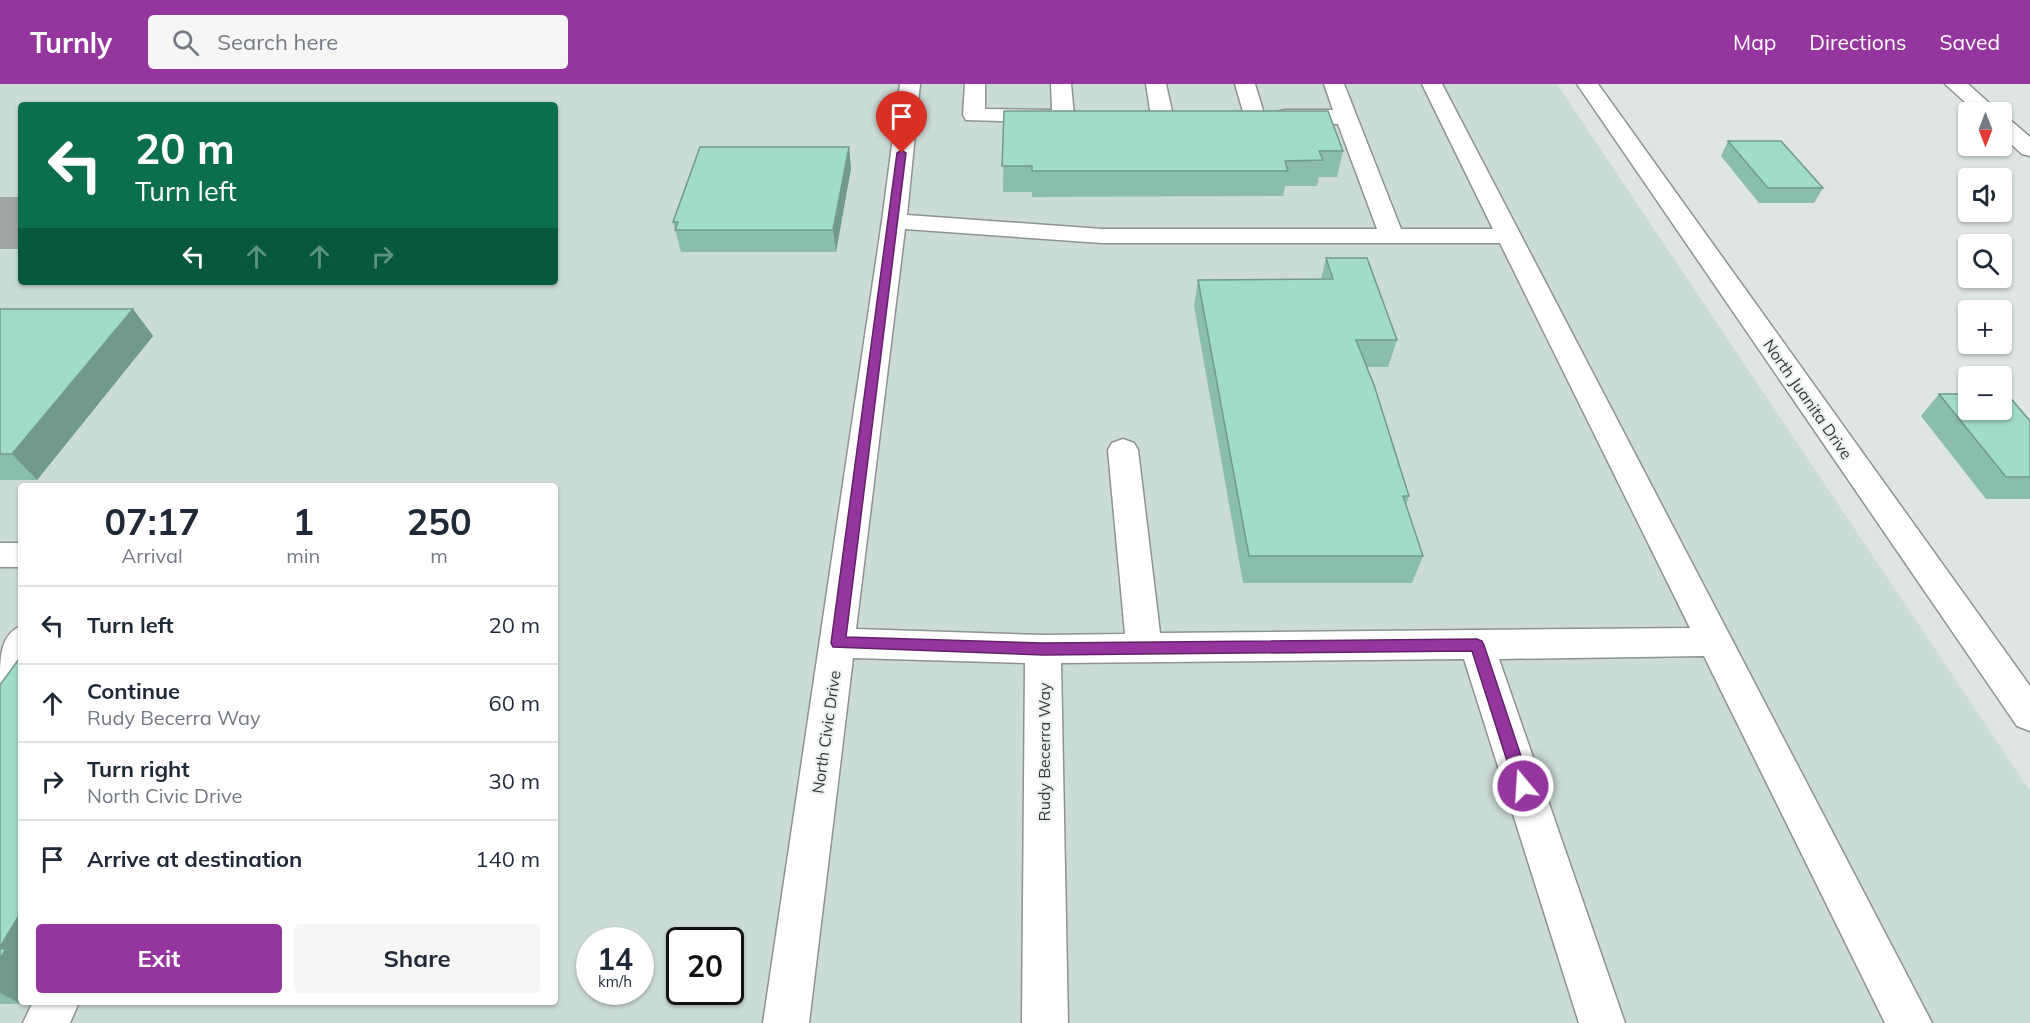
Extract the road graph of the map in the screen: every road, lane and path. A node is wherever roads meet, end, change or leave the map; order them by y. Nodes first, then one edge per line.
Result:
1 (910, 84) edge
2 (975, 84) edge
3 (1061, 84) edge
4 (1156, 84) edge
5 (1245, 84) edge
6 (1334, 84) edge
7 (1432, 84) edge
8 (1587, 84) edge
9 (1955, 84) edge
10 (1976, 102) edge
11 (1063, 116) junction
12 (1085, 116) edge
13 (1140, 116) edge
14 (1162, 116) junction
15 (1185, 116) edge
16 (1231, 117) edge
17 (1254, 117) junction
18 (1346, 117) junction
19 (2012, 133) edge
20 (2030, 149) edge
21 (894, 221) junction
22 (1392, 237) junction
23 (1509, 237) junction
24 (1123, 450) dead end
25 (0, 555) edge
26 (18, 555) edge
27 (1715, 642) junction
28 (838, 643) junction
29 (18, 644) edge
30 (1477, 645) junction
31 (1144, 648) junction
32 (1043, 649) junction
33 (0, 668) edge
34 (2030, 715) edge
35 (55, 1005) edge
36 (46, 1023) edge
37 (786, 1023) edge
38 (1045, 1023) edge
39 (1602, 1023) edge
40 (1909, 1023) edge

1 - 21 street, North Civic Drive
2 - 11 street
3 - 11 street
4 - 14 street
5 - 17 street
6 - 18 street
7 - 23 street
8 - 34 street, North Juanita Drive
9 - 10 street
11 - 12 street
13 - 14 street
14 - 15 street
16 - 17 street
17 - 18 street
18 - 22 street
19 - 20 street
21 - 22 street
21 - 28 street, North Civic Drive
22 - 23 street
23 - 27 street
24 - 31 street
25 - 26 street
27 - 30 street
27 - 40 street
28 - 32 street
28 - 37 street, North Civic Drive
29 - 33 street
30 - 31 street
30 - 39 street
31 - 32 street
32 - 38 street, Rudy Becerra Way
35 - 36 street

